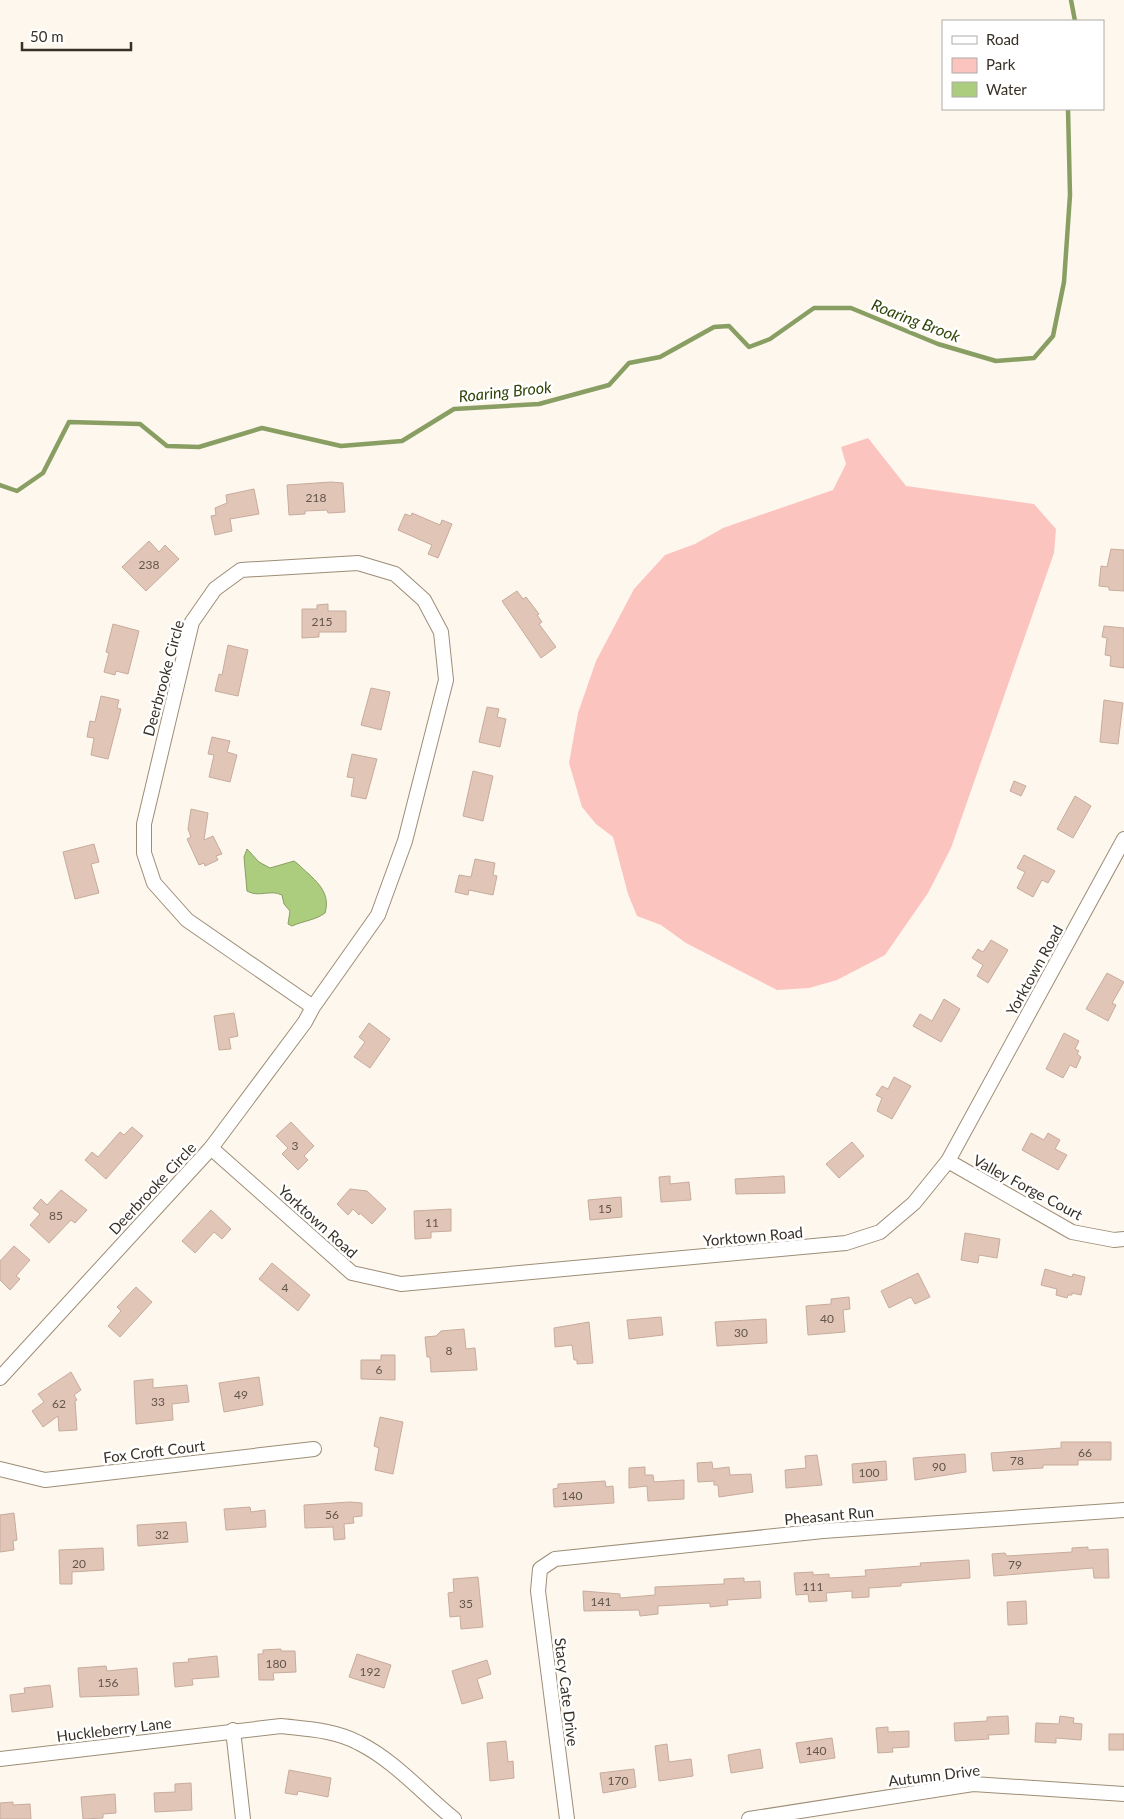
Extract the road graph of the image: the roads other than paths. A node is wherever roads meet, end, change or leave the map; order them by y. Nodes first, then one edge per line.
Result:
1 (1124, 839) edge
2 (313, 1007) junction
3 (211, 1148) junction
4 (948, 1162) junction
5 (1124, 1239) edge
6 (0, 1378) edge
7 (314, 1449) dead end
8 (0, 1469) edge
9 (1124, 1510) edge
10 (540, 1569) joint
11 (233, 1730) junction
12 (0, 1759) edge
13 (1124, 1794) edge
14 (243, 1819) edge
15 (454, 1819) edge
16 (567, 1819) edge
17 (749, 1819) edge

1 - 4 street, Yorktown Road
2 - 2 street, Deerbrooke Circle
2 - 3 street, Deerbrooke Circle
3 - 4 street, Yorktown Road
3 - 6 street, Deerbrooke Circle
4 - 5 street, Valley Forge Court
7 - 8 street, Fox Croft Court
9 - 10 street, Pheasant Run
10 - 16 street, Stacy Cate Drive
11 - 12 street, Huckleberry Lane
11 - 14 street
11 - 15 street
13 - 17 street, Autumn Drive

